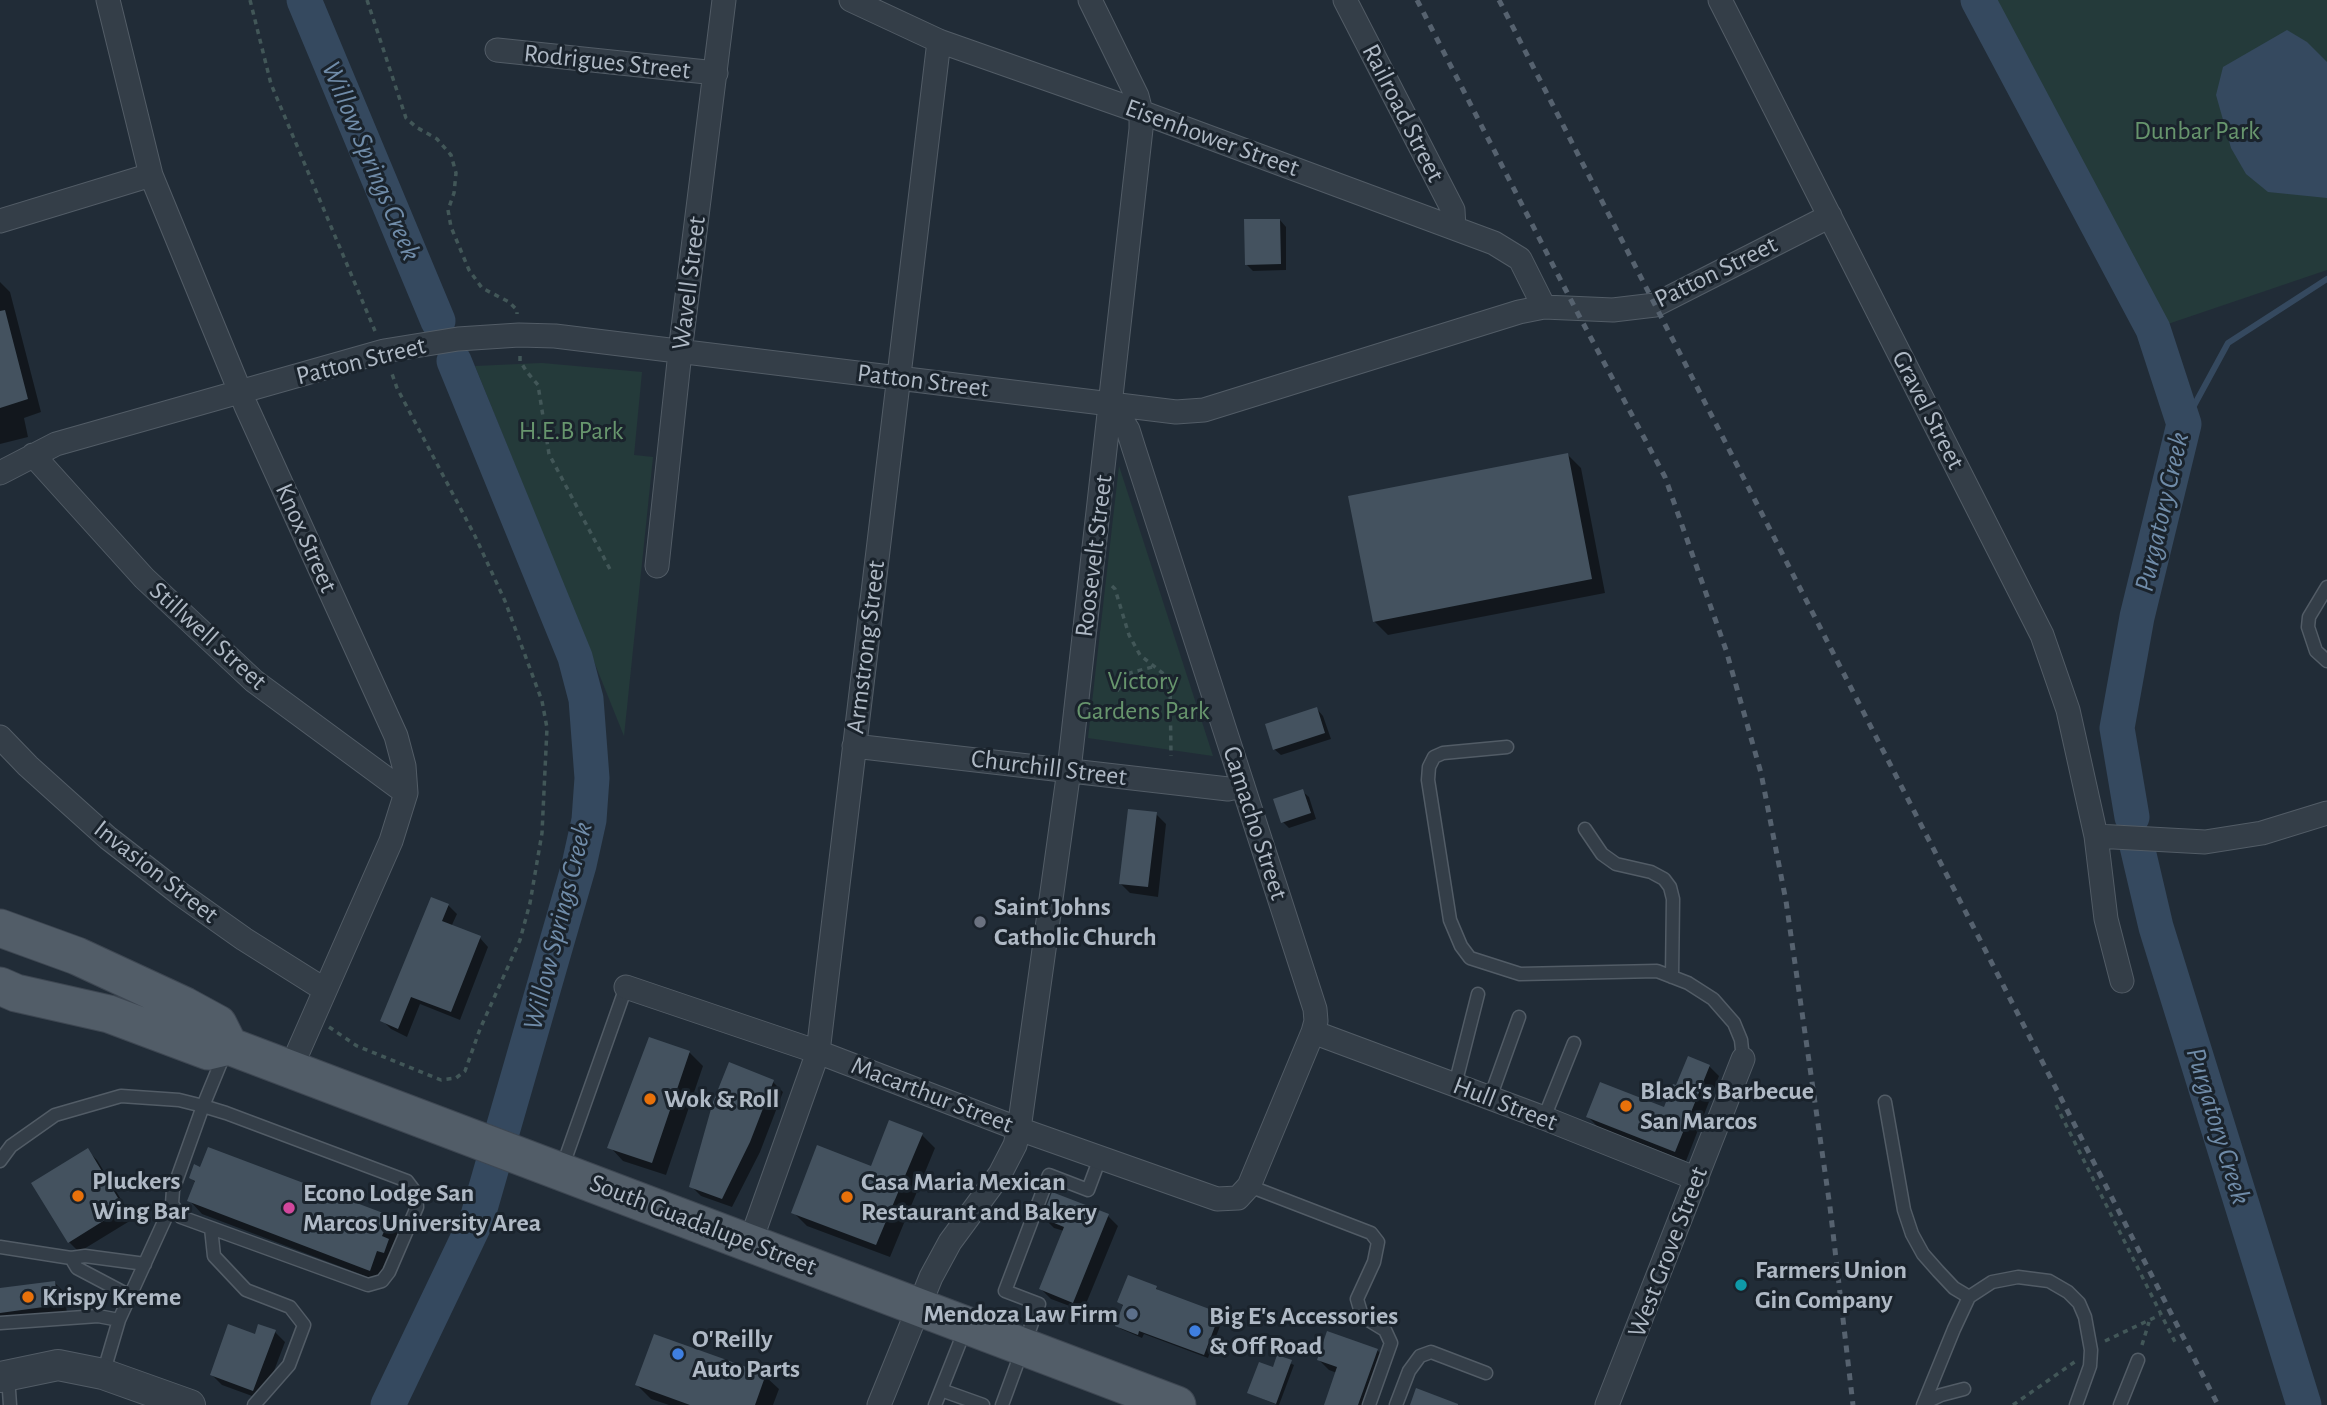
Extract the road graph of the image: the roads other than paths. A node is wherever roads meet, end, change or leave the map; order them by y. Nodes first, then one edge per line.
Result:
1 (108, 0) edge
2 (724, 0) edge
3 (852, 0) edge
4 (1090, 0) edge
5 (1345, 0) edge
6 (1720, 0) edge
7 (939, 41) junction
8 (497, 50) dead end
9 (716, 73) junction
10 (1141, 112) junction
11 (151, 176) junction
12 (1830, 216) junction
13 (0, 221) edge
14 (1454, 228) junction
15 (1544, 307) junction
16 (680, 352) junction
17 (898, 378) junction
18 (240, 392) junction
19 (1112, 405) junction
20 (33, 455) junction
21 (0, 473) edge
22 (657, 566) dead end
23 (2327, 587) edge
24 (2327, 661) edge
25 (0, 737) edge
26 (854, 746) junction
27 (1507, 747) dead end
28 (1069, 771) junction
29 (1243, 786) junction
30 (406, 793) junction
31 (2327, 813) edge
32 (1585, 829) dead end
33 (2096, 836) junction
34 (0, 928) edge
35 (1672, 977) junction
36 (2122, 981) dead end
37 (0, 986) edge
38 (626, 987) joint
39 (325, 990) junction
40 (1478, 994) dead end
41 (1519, 1017) dead end
42 (1313, 1032) junction
43 (1574, 1043) dead end
44 (229, 1046) junction
45 (818, 1052) junction
46 (1743, 1059) joint
47 (290, 1070) junction
48 (1455, 1085) junction
49 (1490, 1098) junction
50 (1885, 1102) dead end
51 (203, 1107) junction
52 (1544, 1118) junction
53 (1019, 1129) junction
54 (1100, 1158) junction
55 (0, 1161) edge
56 (546, 1167) junction
57 (1697, 1179) junction
58 (1244, 1192) junction
59 (172, 1204) junction
60 (211, 1228) junction
61 (750, 1243) junction
62 (0, 1247) edge
63 (71, 1258) junction
64 (145, 1264) junction
65 (130, 1296) junction
66 (1969, 1297) junction
67 (919, 1307) junction
68 (120, 1320) junction
69 (0, 1323) edge
70 (967, 1325) junction
71 (1023, 1347) junction
72 (2137, 1360) road end
73 (1486, 1373) dead end
74 (103, 1374) junction
75 (6, 1386) edge
76 (1964, 1389) dead end
77 (941, 1390) junction
78 (1924, 1404) edge
79 (190, 1405) edge
80 (254, 1405) edge
81 (879, 1405) edge
82 (935, 1405) edge
83 (983, 1405) edge
84 (1002, 1405) edge
85 (1177, 1405) edge
86 (1369, 1405) edge
87 (1396, 1405) edge
88 (1607, 1405) edge
89 (2076, 1405) edge
90 (2120, 1405) edge

1 - 11 street, Knox Street
2 - 9 street, Wavell Street
3 - 7 street, Eisenhower Street
4 - 10 street
5 - 14 street, Railroad Street
6 - 12 street, Gravel Street
7 - 10 street, Eisenhower Street
7 - 17 street, Armstrong Street
8 - 9 street, Rodrigues Street
9 - 16 street, Wavell Street
10 - 14 street, Eisenhower Street
10 - 19 street, Roosevelt Street
11 - 13 street
11 - 18 street, Knox Street
12 - 15 street, Patton Street
12 - 33 street, Gravel Street
14 - 15 street, Eisenhower Street
15 - 19 street, Patton Street
16 - 17 street, Patton Street
16 - 18 street, Patton Street
16 - 22 street, Wavell Street
17 - 19 street, Patton Street
17 - 26 street, Armstrong Street
18 - 20 street, Patton Street
18 - 30 street, Knox Street
19 - 28 street, Roosevelt Street
19 - 29 street, Camacho Street
20 - 21 street, Patton Street
20 - 30 street, Stillwell Street
23 - 24 lane
25 - 39 street, Invasion Street
26 - 28 street, Churchill Street
26 - 45 street, Armstrong Street
27 - 35 lane
28 - 29 street, Churchill Street
28 - 53 street, Roosevelt Street
29 - 42 street, Camacho Street
30 - 39 street, Knox Street
31 - 33 street
32 - 35 lane
33 - 36 street, Gravel Street
34 - 44 main road
35 - 46 lane
37 - 44 main road, South Guadalupe Street
38 - 45 street, Macarthur Street
38 - 56 lane
39 - 47 street, Knox Street
40 - 48 lane
41 - 49 lane
42 - 48 street, Hull Street
42 - 58 street, Camacho Street
43 - 52 lane
44 - 47 main road, South Guadalupe Street
44 - 51 lane
45 - 53 street, Macarthur Street
45 - 61 street, Armstrong Street
46 - 57 street, West Grove Street
47 - 56 main road, South Guadalupe Street
48 - 49 street, Hull Street
49 - 52 street, Hull Street
50 - 66 lane
51 - 55 lane
51 - 59 lane
51 - 60 lane
52 - 57 street, Hull Street
53 - 54 street, Macarthur Street
53 - 67 street, Roosevelt Street
54 - 58 street, Macarthur Street
54 - 71 lane
56 - 61 main road, South Guadalupe Street
57 - 88 street, West Grove Street
58 - 86 lane
59 - 60 lane
59 - 64 lane
60 - 80 lane
61 - 67 main road, South Guadalupe Street
62 - 63 lane
63 - 64 lane
63 - 65 lane
64 - 65 lane
65 - 68 lane
66 - 78 lane
66 - 89 lane
67 - 70 main road, South Guadalupe Street
67 - 81 street, Roosevelt Street
68 - 69 lane
68 - 74 lane
70 - 71 main road, South Guadalupe Street
70 - 77 lane
71 - 84 lane
71 - 85 main road, South Guadalupe Street
72 - 90 lane
73 - 87 lane
74 - 75 street
74 - 79 street
76 - 78 lane
77 - 82 lane
77 - 83 lane

